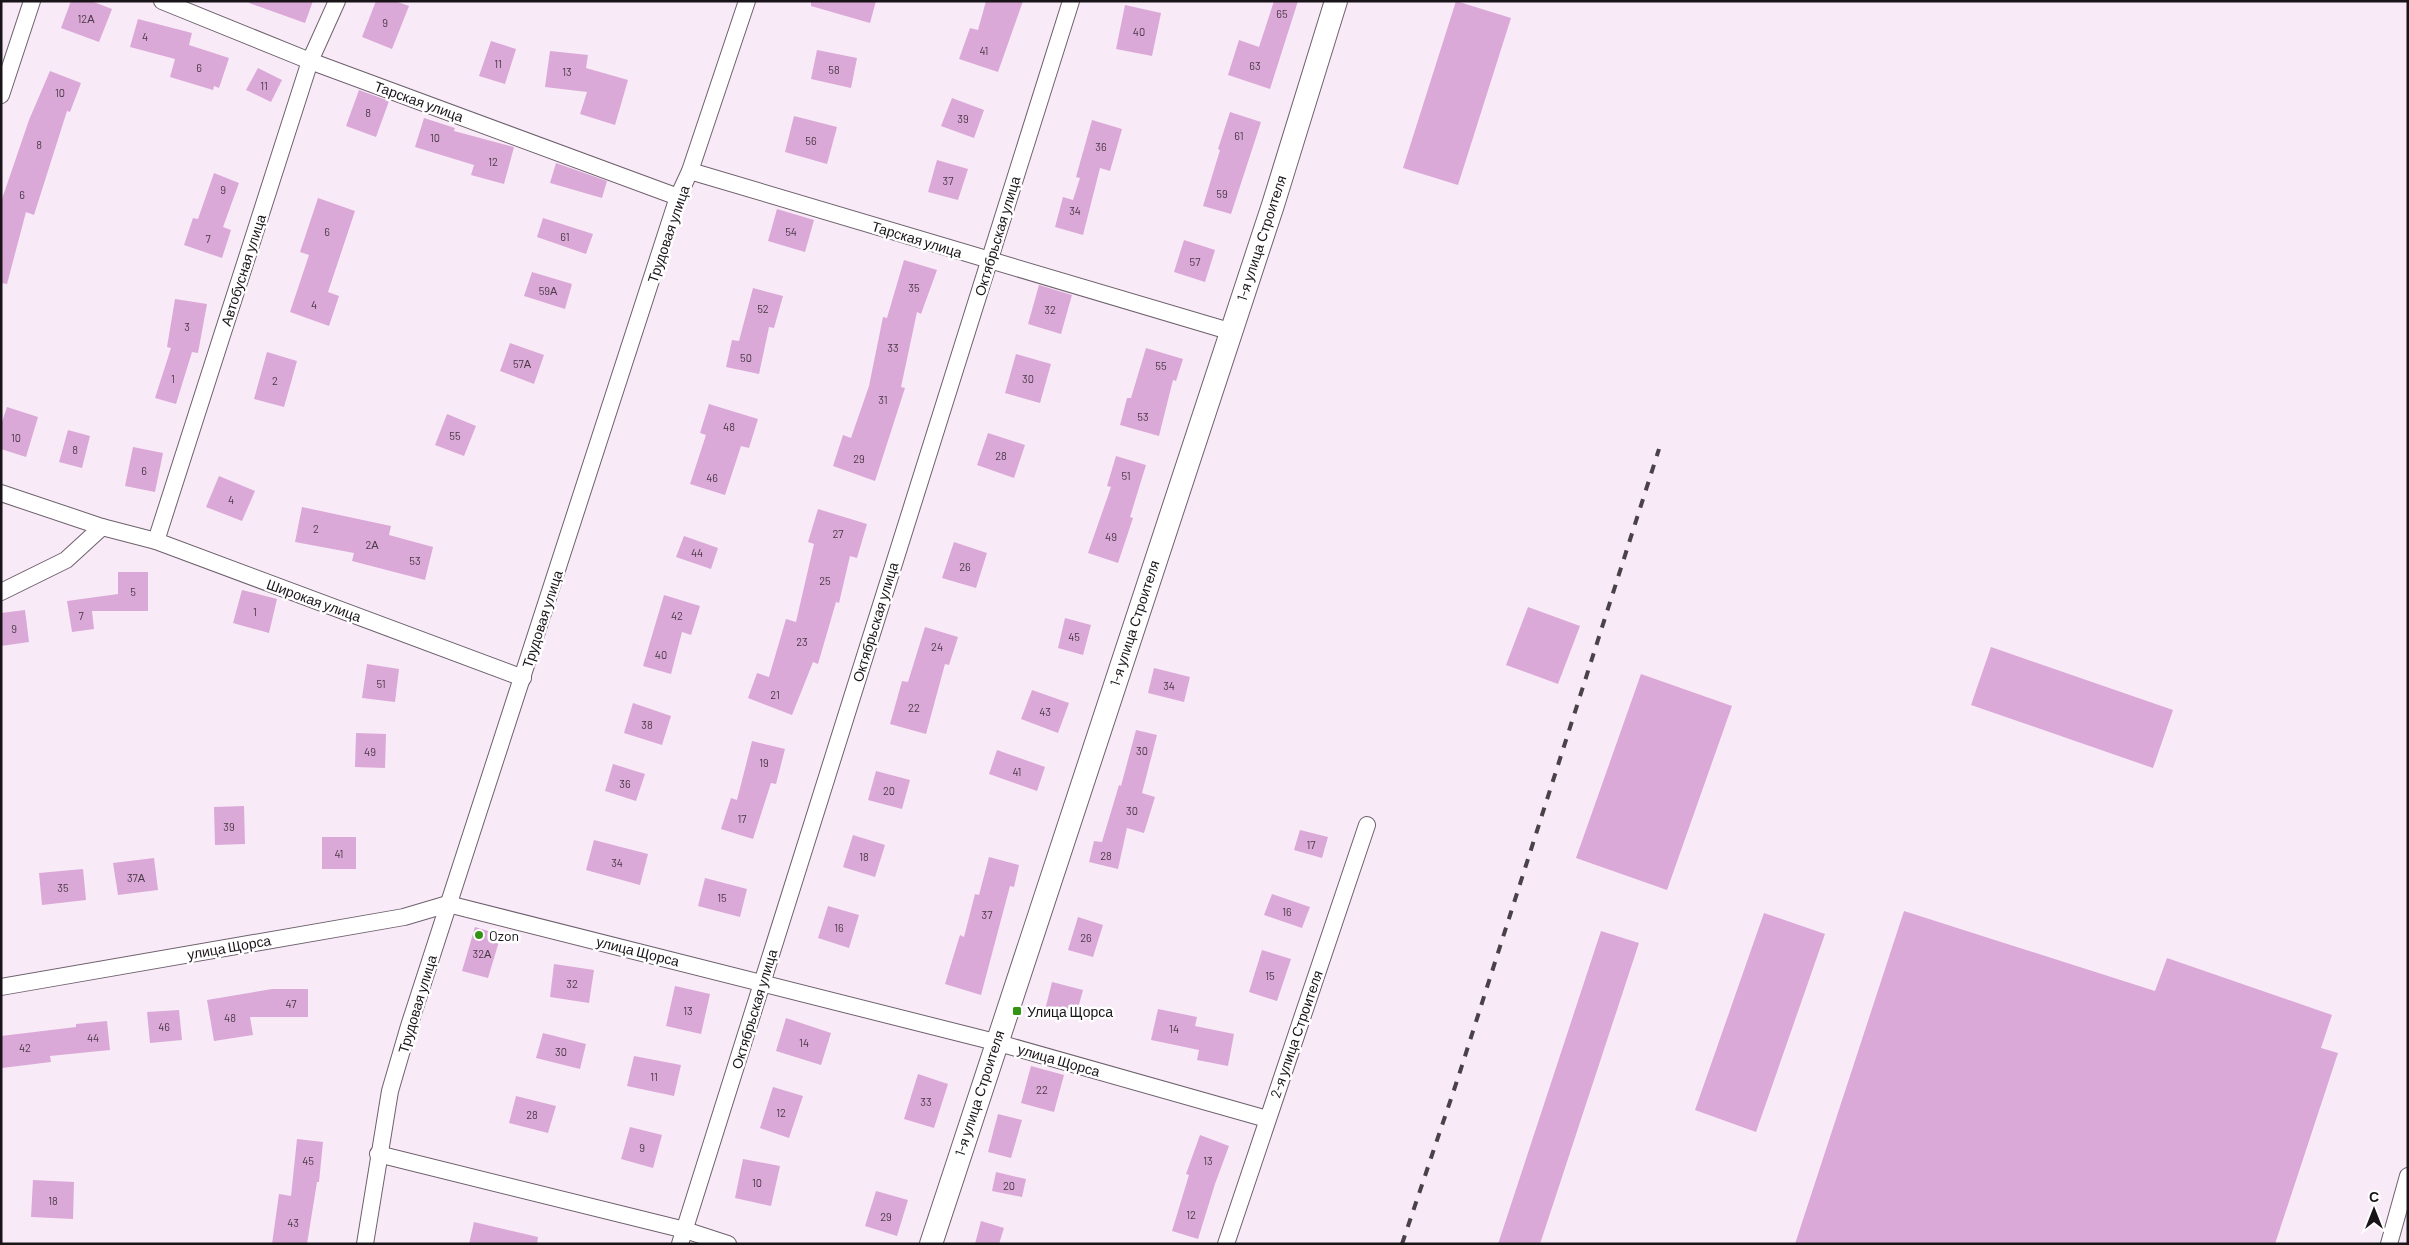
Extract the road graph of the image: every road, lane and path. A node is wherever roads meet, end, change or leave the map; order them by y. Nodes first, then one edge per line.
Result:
1 (32, 1) edge
2 (162, 1) edge
3 (337, 1) edge
4 (747, 1) edge
5 (1071, 1) edge
6 (1336, 1) edge
7 (310, 61) junction
8 (1, 95) edge
9 (690, 171) junction
10 (678, 197) junction
11 (989, 260) junction
12 (1229, 331) junction
13 (1, 493) edge
14 (102, 527) junction
15 (156, 541) junction
16 (1, 592) edge
17 (523, 678) junction
18 (1367, 825) dead end
19 (448, 904) junction
20 (762, 982) junction
21 (1, 986) edge
22 (995, 1042) junction
23 (1267, 1118) junction
24 (378, 1154) junction
25 (2408, 1176) edge
26 (682, 1237) edge
27 (366, 1244) edge
28 (728, 1244) edge
29 (930, 1244) edge
30 (1226, 1244) edge
31 (2389, 1244) edge

1 - 8 street
2 - 7 street, Тарская улица
3 - 7 street, Автобусная улица
4 - 9 street, Трудовая улица
5 - 11 street, Октябрьская улица
6 - 12 street, 1-я улица Строителя
7 - 10 street, Тарская улица
7 - 15 street, Автобусная улица
9 - 10 street, Трудовая улица
9 - 11 street, Тарская улица
10 - 17 street, Трудовая улица
11 - 12 street, Тарская улица
11 - 20 street, Октябрьская улица
12 - 22 street, 1-я улица Строителя
13 - 14 street, Широкая улица
14 - 15 street, Широкая улица
14 - 16 street
15 - 17 street, Широкая улица
17 - 19 street, Трудовая улица
18 - 23 street, 2-я улица Строителя
19 - 20 street, улица Щорса
19 - 21 street, улица Щорса
19 - 24 street, Трудовая улица
20 - 22 street, улица Щорса
20 - 26 street, Октябрьская улица
22 - 23 street, улица Щорса
22 - 29 street, 1-я улица Строителя
23 - 30 street, 2-я улица Строителя
24 - 26 street
24 - 27 street, Трудовая улица
25 - 31 street
26 - 28 street

